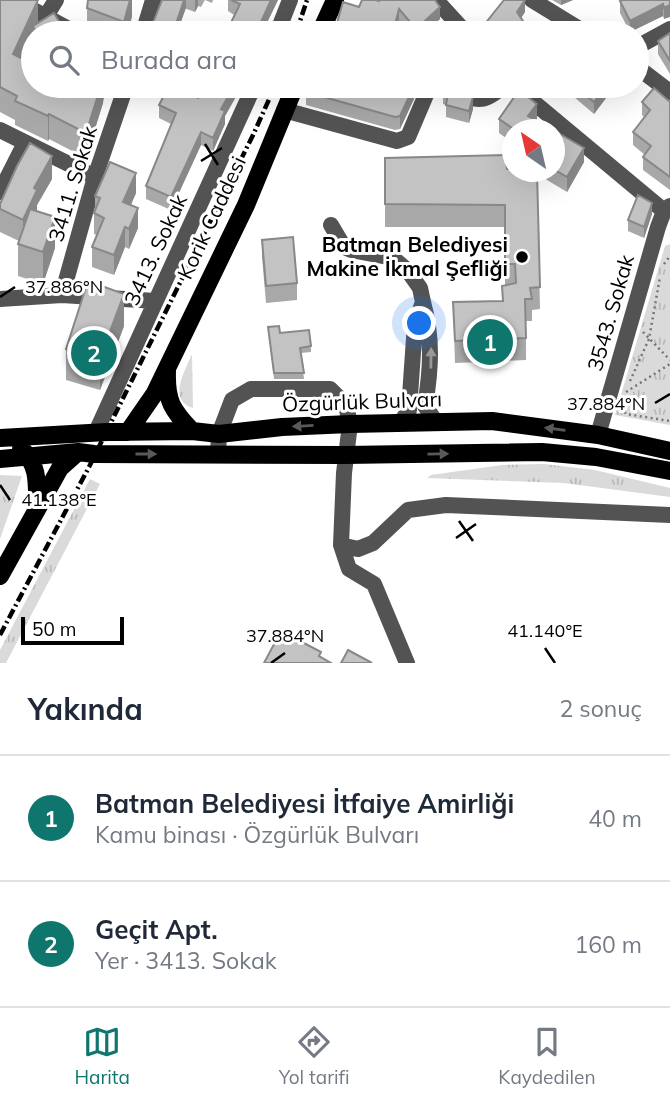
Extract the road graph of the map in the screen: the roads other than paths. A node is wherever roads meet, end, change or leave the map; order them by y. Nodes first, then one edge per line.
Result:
1 (15, 0) edge
2 (56, 0) edge
3 (153, 0) edge
4 (290, 0) edge
5 (335, 0) edge
6 (436, 0) edge
7 (532, 0) edge
8 (46, 16) junction
9 (55, 21) edge
10 (147, 21) edge
11 (282, 21) edge
12 (325, 21) edge
13 (455, 21) edge
14 (566, 21) edge
15 (670, 29) edge
16 (649, 40) edge
17 (649, 76) edge
18 (670, 92) edge
19 (121, 98) edge
20 (249, 98) edge
21 (290, 98) edge
22 (425, 98) edge
23 (528, 98) edge
24 (284, 110) junction
25 (0, 130) edge
26 (25, 143) junction
27 (95, 177) junction
28 (0, 192) edge
29 (665, 218) edge
30 (331, 225) dead end
31 (62, 295) junction
32 (0, 299) edge
33 (156, 301) junction
34 (423, 302) junction
35 (167, 368) junction
36 (407, 422) junction
37 (436, 422) junction
38 (350, 424) junction
39 (192, 431) junction
40 (96, 432) junction
41 (128, 432) junction
42 (219, 434) junction
43 (598, 435) junction
44 (4, 437) edge
45 (670, 450) edge
46 (78, 452) junction
47 (218, 454) junction
48 (411, 454) junction
49 (345, 455) junction
50 (29, 456) junction
51 (0, 459) edge
52 (670, 471) edge
53 (37, 511) junction
54 (670, 515) edge
55 (341, 545) junction
56 (0, 576) edge
57 (407, 663) edge

1 - 8 street
2 - 8 street
3 - 10 street
4 - 11 street
5 - 12 main road
6 - 13 street
7 - 14 street
8 - 9 street
15 - 16 street
17 - 18 street
19 - 27 street, 3411. Sokak
20 - 33 street, 3413. Sokak
21 - 24 main road, Korik Caddesi
22 - 24 street
23 - 29 street
24 - 35 main road, Korik Caddesi
25 - 26 street
26 - 27 street
26 - 28 street
27 - 31 street, 3411. Sokak
29 - 43 street, 3543. Sokak
30 - 34 street
31 - 32 street
31 - 33 street
33 - 40 street, 3413. Sokak
34 - 36 street
37 -> 34 street
35 - 39 main road
35 - 41 main road, Korik Caddesi
36 - 37 main road, Özgürlük Bulvarı
36 - 38 main road, Özgürlük Bulvarı
36 - 48 main road
43 -> 37 main road, Özgürlük Bulvarı
38 -> 42 main road, Özgürlük Bulvarı
38 - 42 street
38 - 49 street
39 - 41 main road, Özgürlük Bulvarı
39 - 42 main road, Özgürlük Bulvarı
40 - 41 main road, Özgürlük Bulvarı
40 - 44 main road, Özgürlük Bulvarı
42 - 47 street
43 - 45 main road, Özgürlük Bulvarı
44 - 50 main road
46 -> 47 main road
46 - 50 main road
46 - 53 main road
47 - 49 main road
48 - 49 main road
48 -> 52 main road
49 - 55 street
50 - 51 main road
50 - 53 main road
53 - 56 main road
54 - 55 street
55 - 57 street

